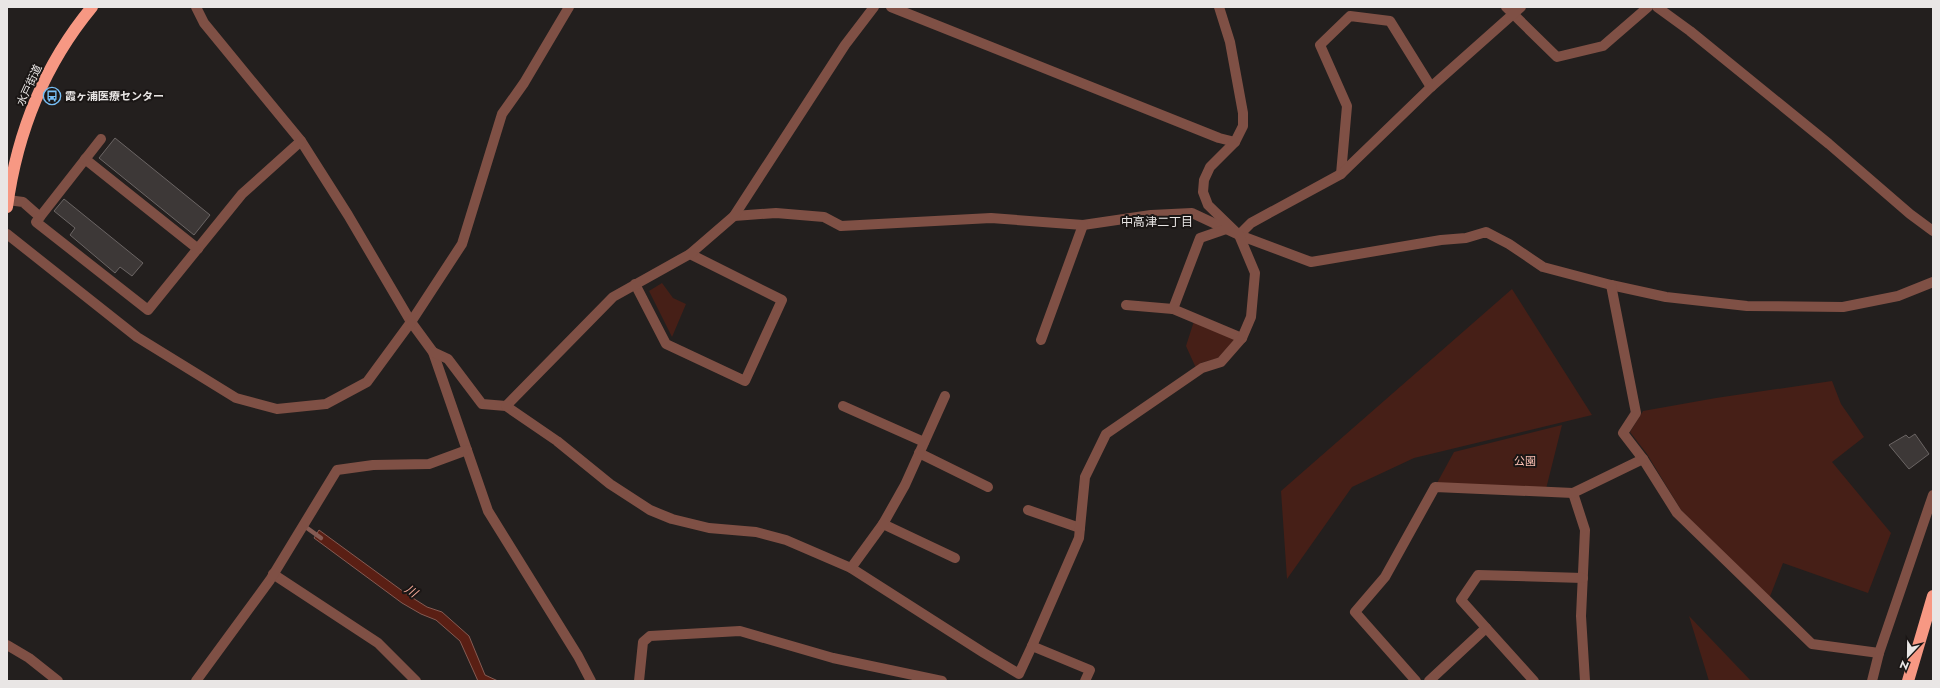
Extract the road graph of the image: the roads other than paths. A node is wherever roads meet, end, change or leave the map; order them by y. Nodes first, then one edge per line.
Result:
1 (92, 7) edge
2 (196, 7) edge
3 (569, 7) edge
4 (874, 7) edge
5 (891, 7) edge
6 (1219, 7) edge
7 (1520, 7) edge
8 (1648, 7) edge
9 (1656, 7) edge
10 (1509, 11) edge
11 (1431, 87) junction
12 (101, 139) dead end
13 (301, 141) junction
14 (1235, 142) junction
15 (86, 159) junction
16 (1341, 174) junction
17 (8, 203) edge
18 (734, 216) junction
19 (40, 217) junction
20 (1083, 225) junction
21 (1226, 229) junction
22 (1933, 231) edge
23 (7, 234) edge
24 (1239, 235) junction
25 (198, 249) junction
26 (690, 254) junction
27 (1933, 282) edge
28 (635, 284) junction
29 (1611, 285) junction
30 (1126, 305) dead end
31 (1173, 310) junction
32 (411, 322) junction
33 (1242, 338) junction
34 (1041, 340) dead end
35 (433, 352) junction
36 (944, 396) dead end
37 (506, 406) junction
38 (843, 406) dead end
39 (924, 442) junction
40 (467, 450) junction
41 (919, 454) junction
42 (1643, 458) junction
43 (988, 487) dead end
44 (1574, 494) junction
45 (1933, 495) edge
46 (1028, 510) dead end
47 (883, 524) junction
48 (1080, 528) junction
49 (955, 558) dead end
50 (851, 568) junction
51 (274, 574) junction
52 (1583, 578) junction
53 (1933, 596) edge
54 (1486, 628) junction
55 (7, 645) edge
56 (1032, 646) junction
57 (1879, 653) junction
58 (58, 681) edge
59 (196, 681) edge
60 (416, 681) edge
61 (591, 681) edge
62 (639, 681) edge
63 (942, 681) edge
64 (1085, 681) edge
65 (1416, 681) edge
66 (1429, 681) edge
67 (1534, 681) edge
68 (1585, 681) edge
69 (1872, 681) edge
70 (1908, 681) edge

1 - 17 highway, 水戸街道
2 - 13 street
3 - 32 street
4 - 18 street
5 - 14 street
6 - 14 street
7 - 10 street
8 - 10 street
9 - 22 street
10 - 11 street
11 - 16 street
11 - 16 street
12 - 15 street
13 - 25 street
13 - 32 street
14 - 24 street
15 - 19 street
15 - 25 street
16 - 24 street
17 - 19 street
18 - 20 street
18 - 26 street
19 - 25 street
20 - 21 street
20 - 34 street
21 - 24 street
21 - 31 street
23 - 32 street
24 - 29 street
24 - 33 street
26 - 28 street
26 - 28 street
27 - 29 street
28 - 37 street
29 - 42 street
30 - 31 street
31 - 33 street
32 - 35 street
33 - 48 street
35 - 37 street
35 - 40 street
36 - 39 street
37 - 50 street
38 - 39 street
39 - 41 street
40 - 51 street
40 - 61 street
41 - 43 street
41 - 47 street
42 - 44 street
42 - 57 street
44 - 52 street
44 - 65 street
45 - 57 street
46 - 48 street
47 - 49 street
47 - 50 street
48 - 56 street
50 - 56 street
51 - 59 street
51 - 60 street
52 - 54 street
52 - 68 street
53 - 70 highway
54 - 66 street
54 - 67 street
55 - 58 street
56 - 64 street
57 - 69 street
62 - 63 street

